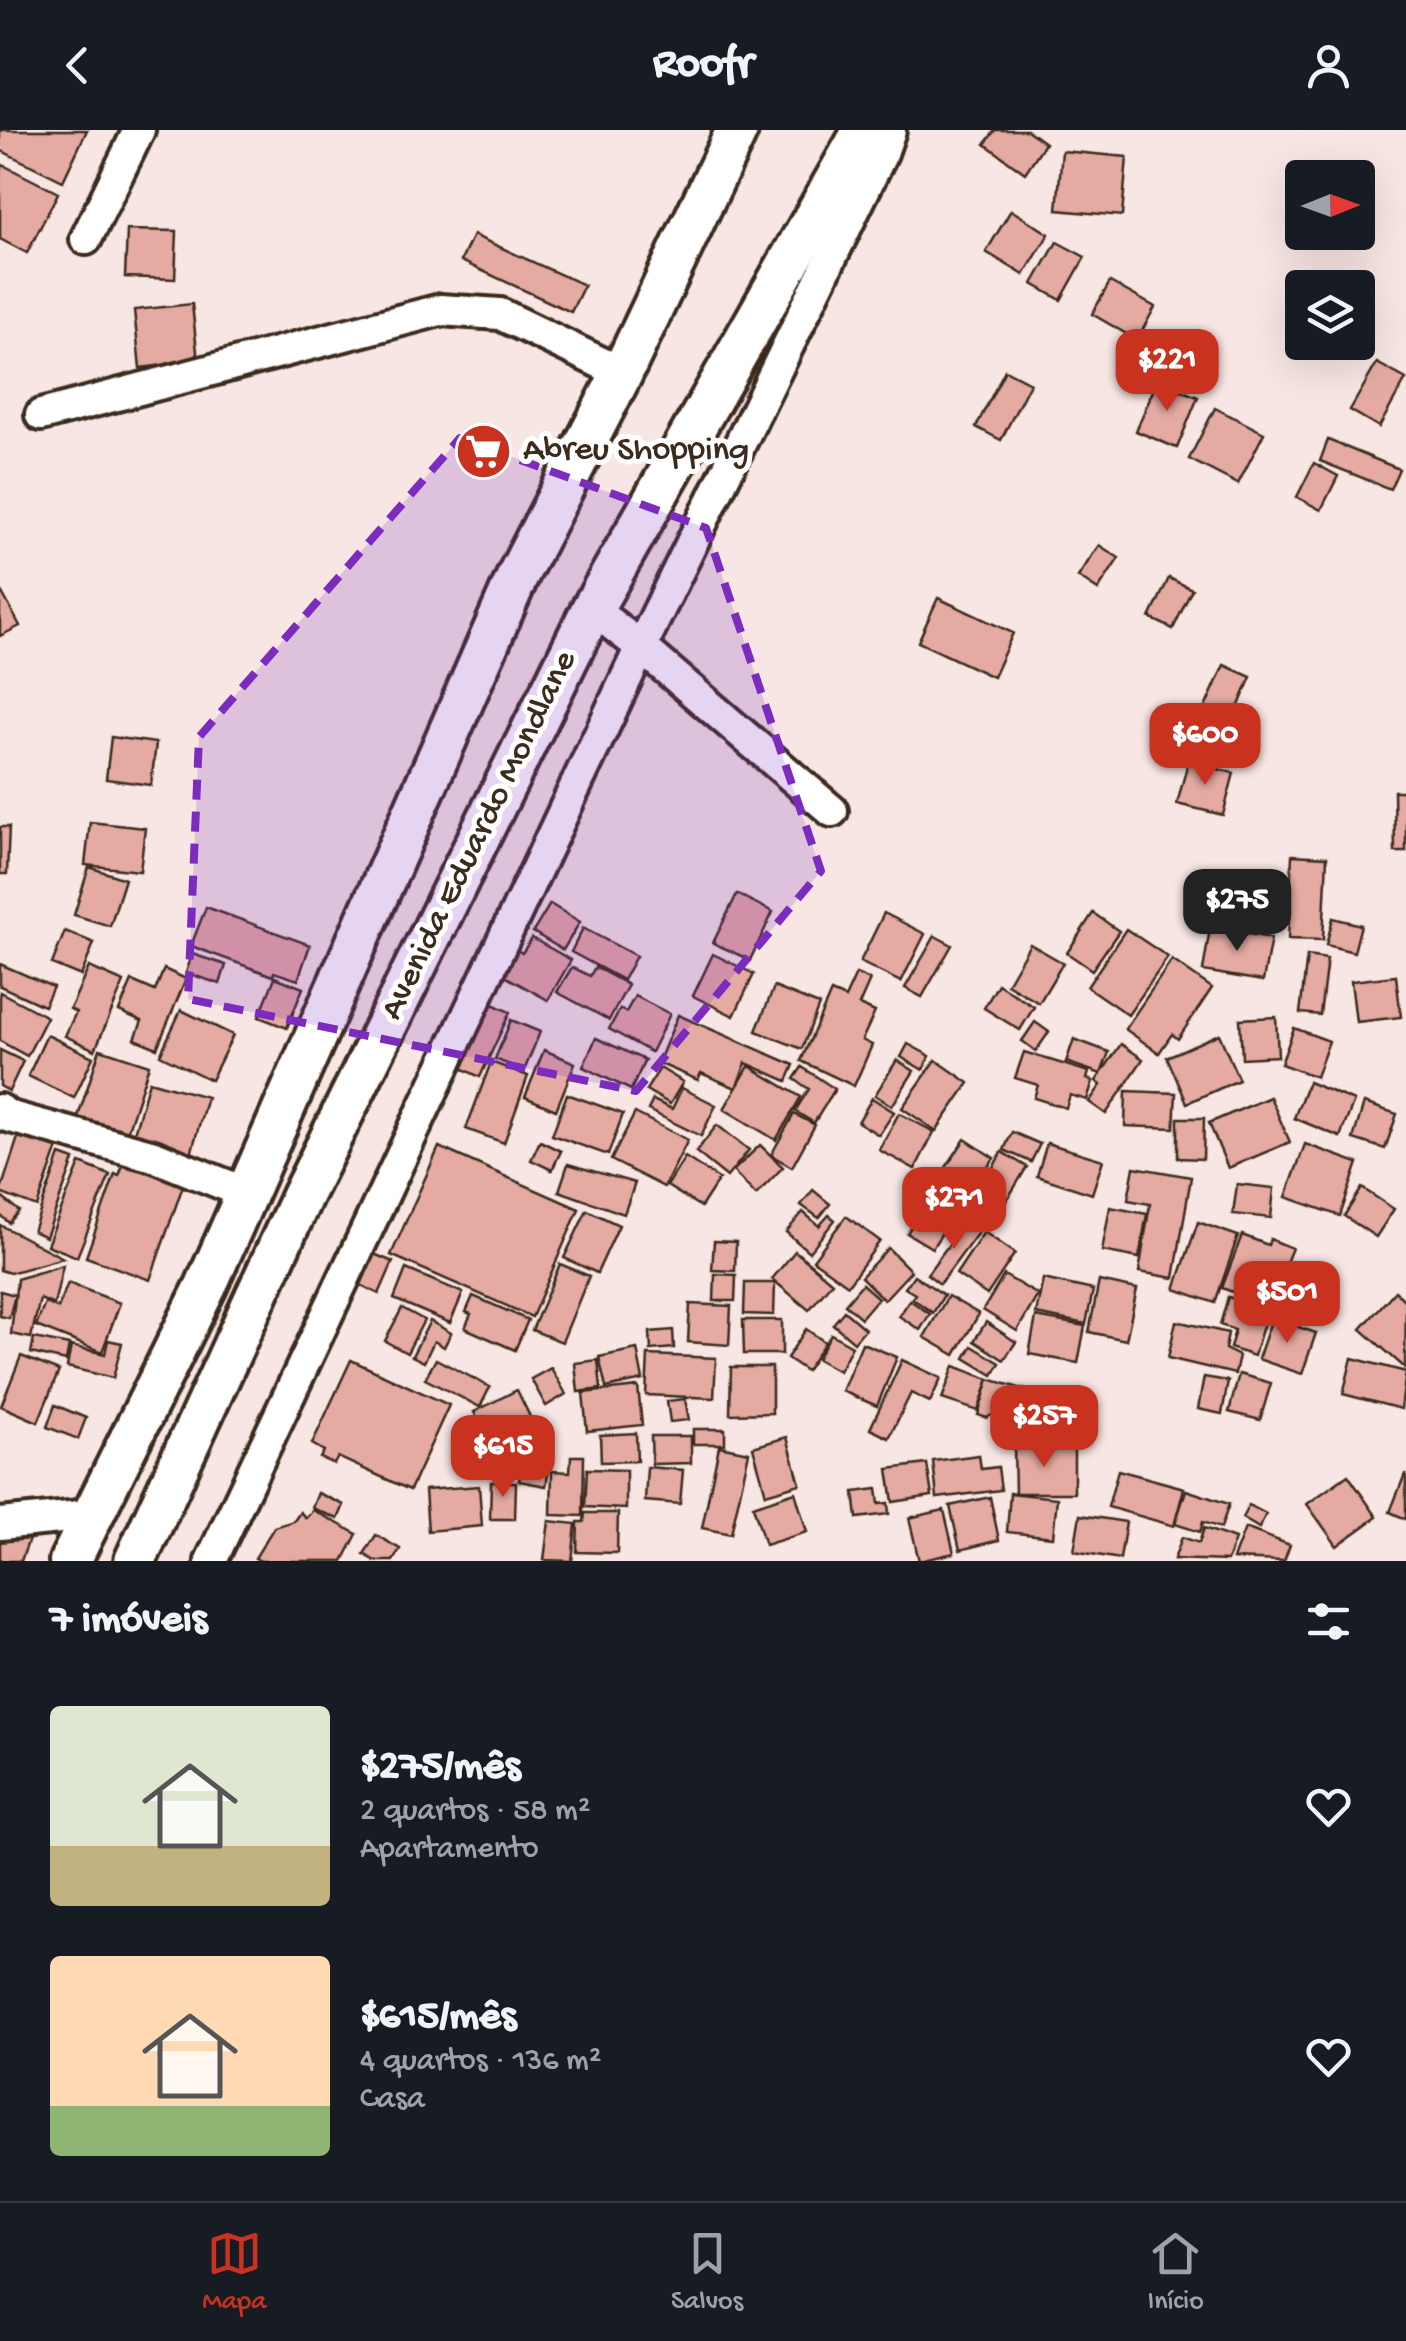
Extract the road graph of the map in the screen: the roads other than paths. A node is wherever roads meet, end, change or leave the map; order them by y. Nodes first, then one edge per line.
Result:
1 (139, 130) edge
2 (737, 130) edge
3 (864, 130) edge
4 (890, 130) edge
5 (86, 239) dead end
6 (622, 373) junction
7 (41, 415) dead end
8 (592, 610) junction
9 (642, 646) junction
10 (832, 811) dead end
11 (0, 1110) edge
12 (248, 1194) junction
13 (90, 1515) junction
14 (0, 1524) edge
15 (70, 1561) edge
16 (135, 1561) edge
17 (211, 1561) edge

1 - 5 street
2 - 6 main road, Avenida Eduardo Mondlane
3 - 8 main road, Avenida Eduardo Mondlane
4 - 9 street
6 - 7 street
6 - 12 main road, Avenida Eduardo Mondlane
8 - 9 street
8 - 16 main road, Avenida Eduardo Mondlane
9 - 10 street
9 - 17 street
11 - 12 street
12 - 13 main road, Avenida Eduardo Mondlane
13 - 14 street
13 - 15 main road, Avenida Eduardo Mondlane

